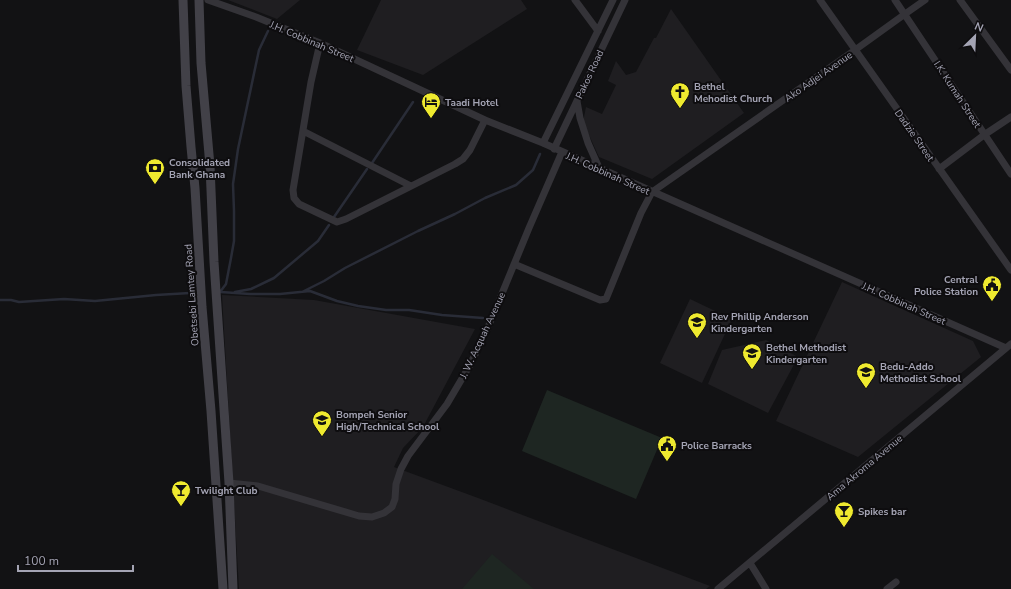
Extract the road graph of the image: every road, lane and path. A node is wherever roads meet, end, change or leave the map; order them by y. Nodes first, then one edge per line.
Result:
1 (183, 0) edge
2 (199, 0) edge
3 (208, 0) edge
4 (575, 0) edge
5 (613, 0) edge
6 (625, 0) edge
7 (820, 0) edge
8 (895, 0) edge
9 (925, 0) edge
10 (960, 0) edge
11 (905, 14) junction
12 (598, 31) junction
13 (320, 43) junction
14 (855, 50) junction
15 (1011, 70) edge
16 (577, 101) junction
17 (1011, 117) edge
18 (485, 120) junction
19 (303, 131) junction
20 (984, 134) junction
21 (543, 143) junction
22 (554, 149) junction
23 (562, 152) junction
24 (940, 169) junction
25 (600, 170) junction
26 (1011, 174) edge
27 (411, 186) junction
28 (652, 192) junction
29 (514, 264) junction
30 (1011, 270) edge
31 (1009, 346) edge
32 (229, 483) junction
33 (750, 563) junction
34 (896, 582) dead end
35 (223, 589) edge
36 (233, 589) edge
37 (718, 589) edge
38 (766, 589) edge
39 (887, 589) edge

1 - 35 main road, Obetsebi Lamtey Road
2 - 32 main road
3 - 13 street, J.H. Cobbinah Street
4 - 12 street
5 - 12 street, Pakos Road
6 - 16 street, Pakos Road
7 - 14 street, Dadzie Street
8 - 11 street, I.K. Kumah Street
9 - 11 street, Ako Adjei Avenue
10 - 15 street
11 - 14 street, Ako Adjei Avenue
11 - 20 street, I.K. Kumah Street
12 - 21 street, Pakos Road
13 - 18 street, J.H. Cobbinah Street
13 - 19 street
14 - 24 street, Dadzie Street
14 - 28 street, Ako Adjei Avenue
16 - 22 street, Pakos Road
16 - 25 street
17 - 20 street
18 - 21 street, J.H. Cobbinah Street
18 - 27 street
19 - 27 street
19 - 27 street
20 - 24 street
20 - 26 street, I.K. Kumah Street
21 - 22 street, J.H. Cobbinah Street
22 - 23 street, J.H. Cobbinah Street
23 - 25 street, J.H. Cobbinah Street
23 - 29 street, J. W. Acquah Avenue
24 - 30 street, Dadzie Street
25 - 28 street, J.H. Cobbinah Street
28 - 29 street
28 - 31 street, J.H. Cobbinah Street
29 - 32 street, J. W. Acquah Avenue
31 - 33 street, Ama Akroma Avenue
32 - 36 main road
33 - 37 street, Ama Akroma Avenue
33 - 38 street
34 - 39 street

